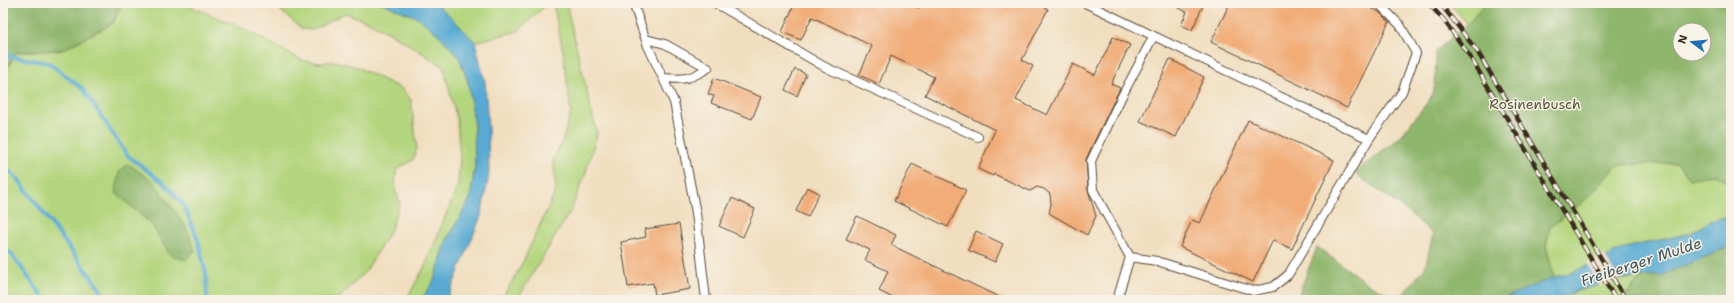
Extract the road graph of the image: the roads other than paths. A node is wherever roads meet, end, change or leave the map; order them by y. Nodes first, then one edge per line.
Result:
1 (633, 3) edge
2 (715, 3) edge
3 (1085, 3) edge
4 (1378, 3) edge
5 (1153, 37) junction
6 (646, 39) junction
7 (664, 78) junction
8 (978, 137) dead end
9 (1369, 139) junction
10 (1130, 257) junction
11 (706, 300) edge
12 (1117, 300) edge

1 - 6 lane
2 - 8 lane
3 - 5 lane
4 - 9 lane
5 - 9 lane
5 - 10 lane
6 - 7 lane
6 - 7 lane
7 - 11 lane
9 - 10 lane
10 - 12 lane

